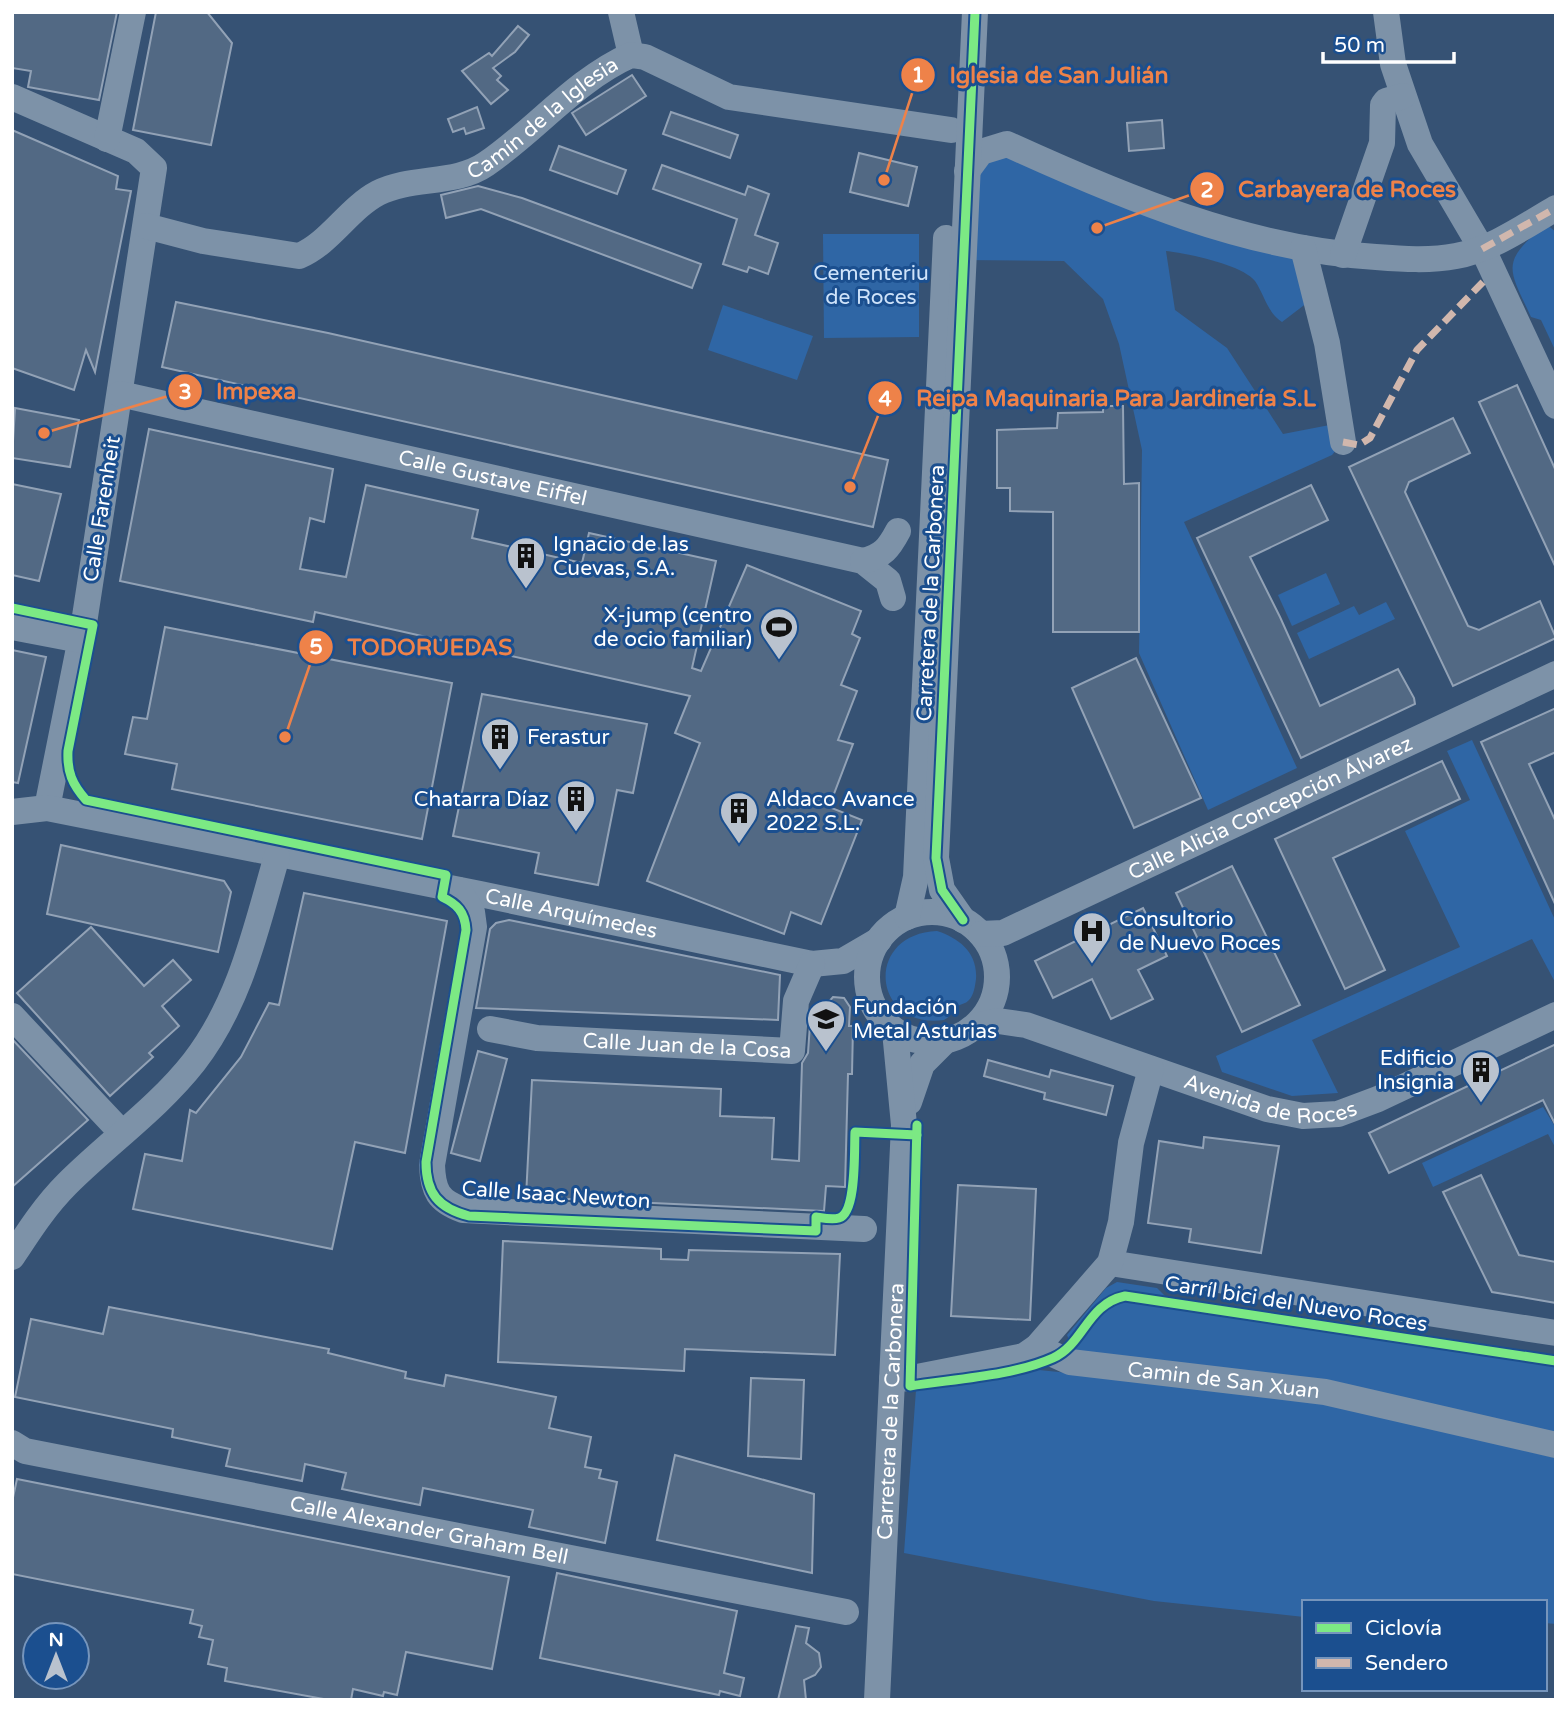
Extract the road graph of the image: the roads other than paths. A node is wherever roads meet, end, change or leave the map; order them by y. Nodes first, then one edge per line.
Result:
1 (133, 12) edge
2 (621, 12) edge
3 (957, 12) edge
4 (975, 12) edge
5 (1386, 12) edge
6 (631, 55) junction
7 (1403, 96) junction
8 (12, 97) edge
9 (951, 130) junction
10 (107, 139) junction
11 (967, 171) junction
12 (1556, 208) edge
13 (146, 226) junction
14 (1303, 248) junction
15 (1482, 249) junction
16 (1343, 255) junction
17 (120, 394) junction
18 (1556, 405) edge
19 (1343, 442) dead end
20 (898, 531) dead end
21 (863, 561) junction
22 (893, 598) dead end
23 (12, 627) edge
24 (80, 640) junction
25 (1556, 674) edge
26 (47, 808) junction
27 (12, 812) edge
28 (224, 844) junction
29 (276, 856) junction
30 (315, 863) junction
31 (459, 890) junction
32 (267, 892) junction
33 (506, 899) junction
34 (907, 918) junction
35 (474, 926) junction
36 (972, 927) junction
37 (879, 940) junction
38 (812, 964) junction
39 (869, 994) junction
40 (1556, 1015) edge
41 (12, 1016) edge
42 (976, 1026) junction
43 (490, 1029) dead end
44 (895, 1031) junction
45 (945, 1041) junction
46 (1151, 1069) junction
47 (904, 1125) junction
48 (122, 1133) junction
49 (864, 1229) dead end
50 (12, 1257) edge
51 (1110, 1263) junction
52 (1556, 1333) edge
53 (1037, 1347) junction
54 (892, 1379) junction
55 (12, 1443) edge
56 (1556, 1445) edge
57 (846, 1612) dead end
58 (877, 1700) edge

1 - 10 street
2 - 6 street
3 - 9 street, Carretera de la Carbonera
4 - 11 street
5 - 7 street
6 - 9 street, Camín de la Iglesia
6 - 13 street, Camín de la Iglesia
7 - 15 street
7 - 16 street
8 - 10 street
9 - 34 street, Carretera de la Carbonera
10 - 13 street, Calle Farenheit
11 - 14 street
11 - 36 street, Carretera de la Carbonera
12 - 15 street
13 - 17 street, Calle Farenheit
14 - 16 street
14 - 19 street
15 - 16 street
15 - 18 street
17 - 21 street, Calle Gustave Eiffel
17 - 24 street, Calle Farenheit
20 - 21 street
21 - 22 street, Calle Gustave Eiffel
23 - 24 street
24 - 26 street, Calle Farenheit
25 - 36 street, Calle Alicia Concepción Álvarez
26 - 27 street, Calle Arquímedes
26 - 28 street, Calle Arquímedes
28 - 29 street, Calle Arquímedes
28 - 32 street
29 - 30 street, Calle Arquímedes
29 - 32 street
30 - 31 street, Calle Arquímedes
30 - 32 street
31 - 33 street, Calle Arquímedes
31 - 35 street
32 - 48 street
33 - 35 street
33 - 38 street, Calle Arquímedes
34 - 36 street
34 - 37 street
35 - 49 street, Calle Isaac Newton
36 - 42 street
37 - 38 street, Calle Arquímedes
37 - 39 street
38 - 39 street
38 - 43 street, Calle Juan de la Cosa
39 - 44 street
40 - 46 street, Avenida de Roces
41 - 48 street
42 - 45 street
42 - 46 street, Avenida de Roces
44 - 45 street
44 - 47 street
45 - 47 street
46 - 51 street
47 - 54 street, Carretera de la Carbonera
48 - 50 street
51 - 52 street
51 - 53 street
53 - 54 street
53 - 56 street, Camin de San Xuan
54 - 58 street, Carretera de la Carbonera
55 - 57 street, Calle Alexander Graham Bell

